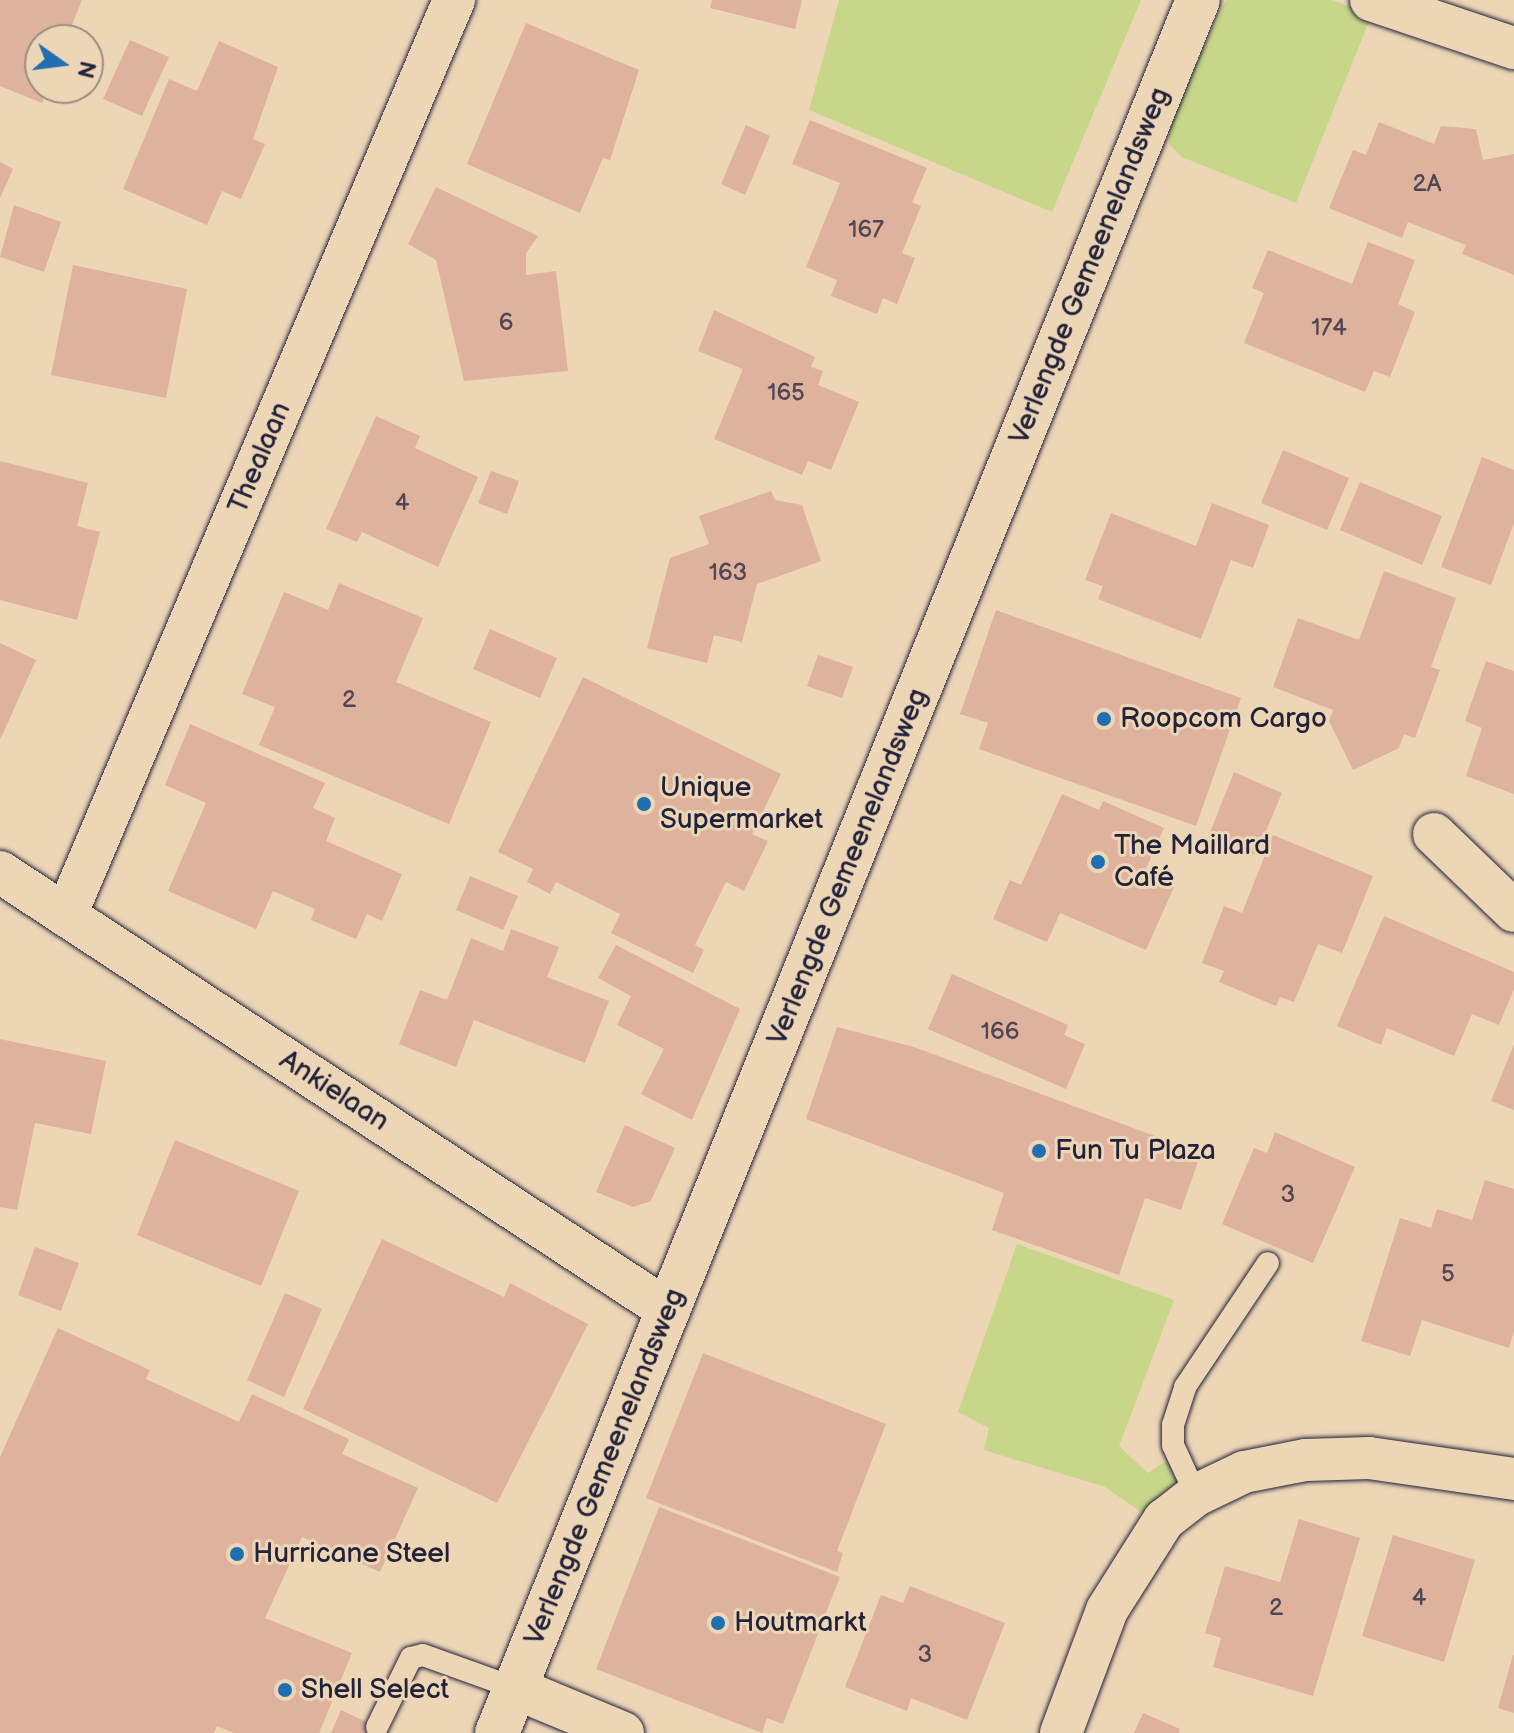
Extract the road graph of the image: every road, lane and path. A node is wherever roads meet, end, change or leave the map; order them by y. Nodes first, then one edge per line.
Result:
1 (454, 0) edge
2 (1198, 0) edge
3 (1371, 0) edge
4 (1514, 48) edge
5 (1434, 834) dead end
6 (0, 872) edge
7 (1514, 911) edge
8 (66, 915) junction
9 (1268, 1263) dead end
10 (669, 1311) junction
11 (1514, 1479) edge
12 (1196, 1495) junction
13 (515, 1688) junction
14 (377, 1727) dead end
15 (497, 1733) edge
16 (620, 1733) edge
17 (1061, 1733) edge

1 - 8 street, Thealaan
2 - 10 street, Verlengde Gemeenelandsweg
3 - 4 street
5 - 7 street
6 - 8 street, Ankielaan
8 - 10 street, Ankielaan
9 - 12 lane
10 - 13 street, Verlengde Gemeenelandsweg
11 - 12 street
12 - 17 street
13 - 14 lane
13 - 15 street, Verlengde Gemeenelandsweg
13 - 16 street

